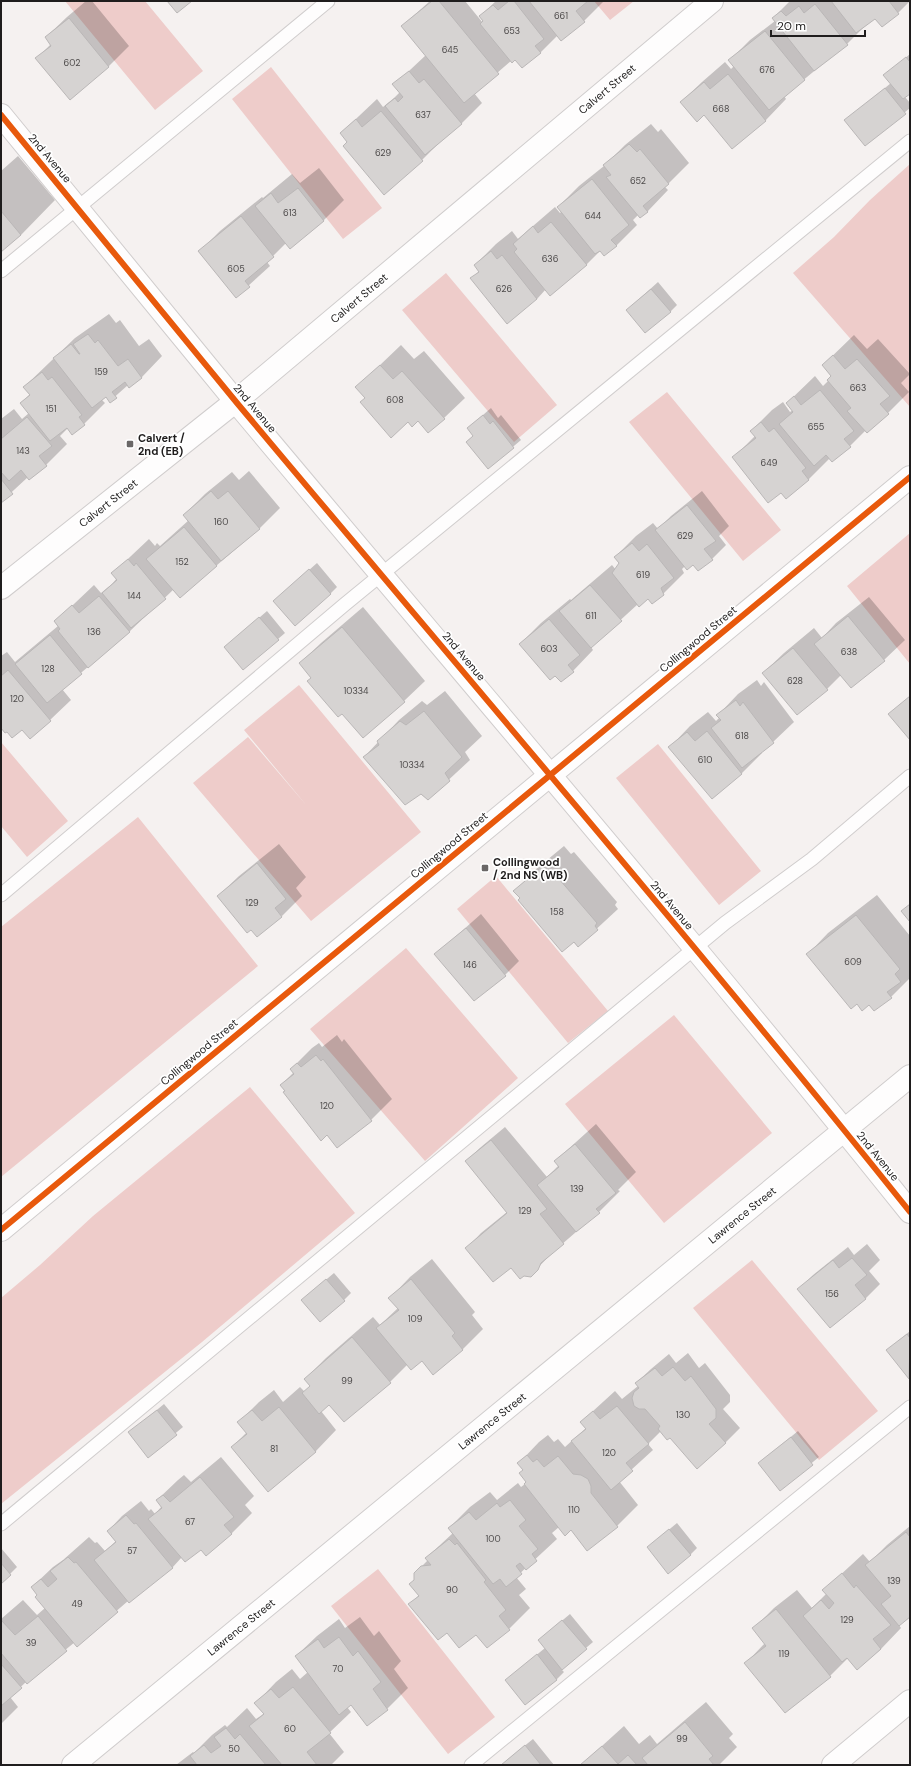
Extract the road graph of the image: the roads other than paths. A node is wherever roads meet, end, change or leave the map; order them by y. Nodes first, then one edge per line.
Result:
1 (328, 1) edge
2 (712, 1) edge
3 (1, 115) edge
4 (910, 141) edge
5 (78, 208) junction
6 (1, 271) edge
7 (236, 401) junction
8 (910, 477) edge
9 (382, 574) junction
10 (1, 588) edge
11 (550, 774) junction
12 (910, 776) edge
13 (1, 895) edge
14 (695, 949) junction
15 (910, 1076) edge
16 (845, 1131) junction
17 (910, 1212) edge
18 (1, 1230) edge
19 (910, 1407) edge
20 (1, 1524) edge
21 (910, 1701) edge
22 (73, 1765) edge
23 (471, 1765) edge
24 (833, 1765) edge

1 - 5 lane
2 - 7 street, Calvert Street
3 - 5 street, 2nd Avenue
4 - 9 lane
5 - 6 lane
5 - 7 street, 2nd Avenue
7 - 9 street, 2nd Avenue
7 - 10 street, Calvert Street
8 - 11 street, Collingwood Street
9 - 11 street, 2nd Avenue
9 - 13 lane
11 - 14 street, 2nd Avenue
11 - 18 street, Collingwood Street
12 - 14 lane
14 - 16 street, 2nd Avenue
14 - 20 lane
15 - 16 street, Lawrence Street
16 - 17 street, 2nd Avenue
16 - 22 street, Lawrence Street
19 - 23 lane
21 - 24 street

